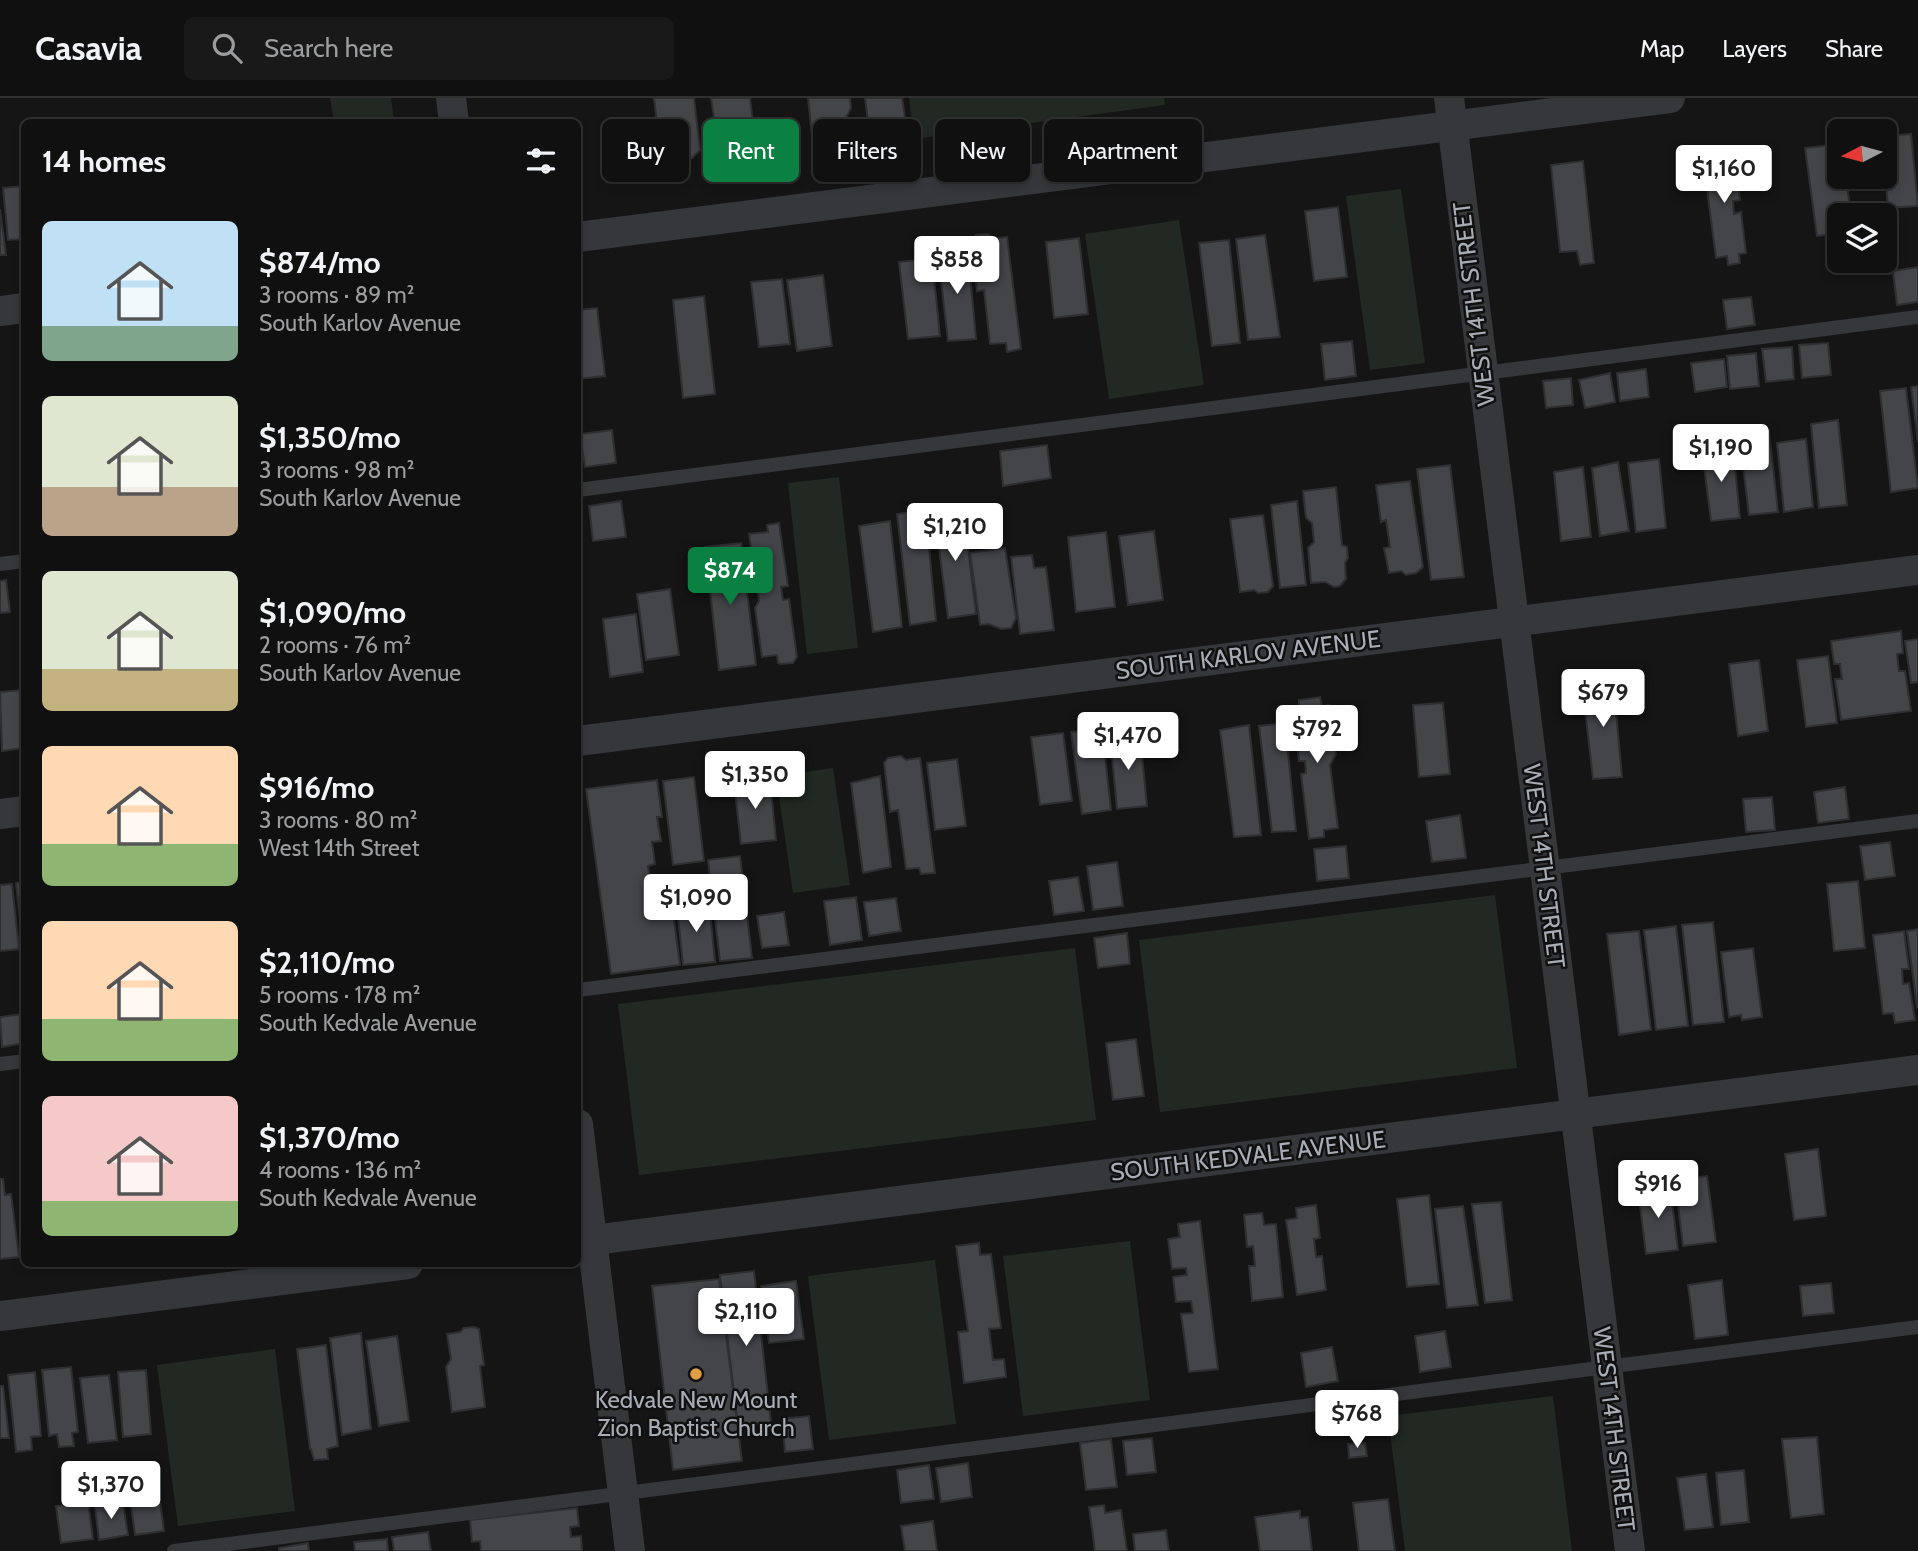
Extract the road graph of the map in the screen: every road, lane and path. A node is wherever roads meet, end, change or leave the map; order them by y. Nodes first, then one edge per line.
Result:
1 (451, 98) edge
2 (1670, 98) edge
3 (1450, 112) edge
4 (454, 119) edge
5 (581, 237) edge
6 (21, 308) edge
7 (0, 311) edge
8 (1918, 317) edge
9 (1482, 373) junction
10 (581, 491) edge
11 (21, 561) edge
12 (0, 564) edge
13 (1918, 570) edge
14 (1513, 621) junction
15 (581, 740) edge
16 (21, 811) edge
17 (0, 814) edge
18 (1918, 821) edge
19 (1544, 868) junction
20 (581, 990) edge
21 (21, 1061) edge
22 (0, 1064) edge
23 (1918, 1070) edge
24 (1575, 1114) junction
25 (581, 1174) edge
26 (585, 1241) edge
27 (384, 1267) edge
28 (0, 1316) edge
29 (1918, 1328) edge
30 (1606, 1367) junction
31 (623, 1493) junction
32 (174, 1551) edge
33 (630, 1551) edge
34 (1630, 1551) edge

1 - 4 street
2 - 3 street
3 - 5 street
3 - 9 street, WEST 14TH STREET
6 - 7 street
8 - 9 lane
9 - 10 lane
9 - 14 street, WEST 14TH STREET
11 - 12 lane
13 - 14 street, SOUTH KARLOV AVENUE
14 - 15 street, SOUTH KARLOV AVENUE
14 - 19 street, WEST 14TH STREET
16 - 17 street
18 - 19 lane
19 - 20 lane
19 - 24 street, WEST 14TH STREET
21 - 22 lane
23 - 24 street, SOUTH KEDVALE AVENUE
24 - 26 street, SOUTH KEDVALE AVENUE
24 - 30 street, WEST 14TH STREET
25 - 26 street
26 - 31 street
27 - 28 street
29 - 30 lane
30 - 31 lane
30 - 34 street, WEST 14TH STREET
31 - 32 lane
31 - 33 street

